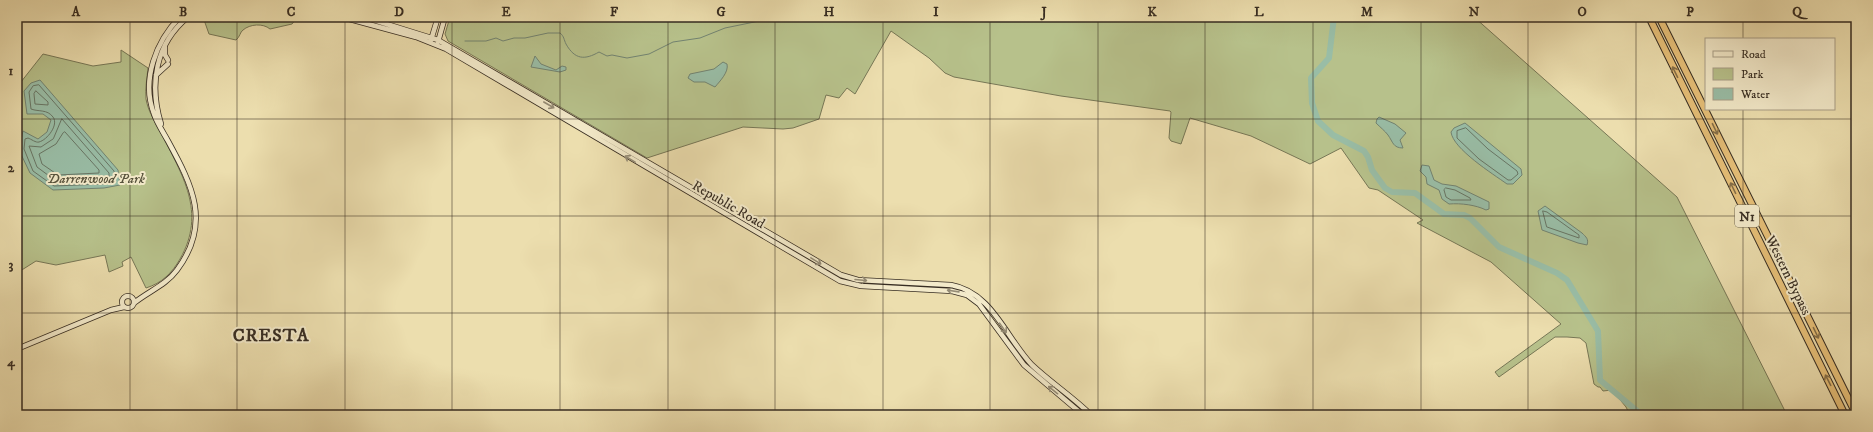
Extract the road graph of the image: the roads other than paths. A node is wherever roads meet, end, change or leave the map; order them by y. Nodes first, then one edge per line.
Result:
1 (180, 17) edge
2 (188, 17) edge
3 (342, 17) edge
4 (364, 17) edge
5 (438, 17) edge
6 (445, 17) edge
7 (1649, 17) edge
8 (1659, 17) edge
9 (432, 40) junction
10 (438, 42) junction
11 (165, 45) junction
12 (156, 75) junction
13 (1705, 110) edge
14 (1705, 110) edge
15 (163, 131) junction
16 (143, 296) junction
17 (132, 297) junction
18 (122, 301) junction
19 (134, 303) junction
20 (124, 307) junction
21 (111, 310) junction
22 (17, 349) edge
23 (1856, 414) edge
24 (1083, 415) edge
25 (1091, 415) edge
26 (1845, 415) edge

1 - 15 main road
2 - 11 main road
3 - 9 main road, Republic Road
4 - 9 main road, Republic Road
5 - 9 main road
6 - 10 main road
26 -> 7 highway, Western Bypass / N1
8 -> 13 highway, Western Bypass / N1
9 - 10 main road, Republic Road
24 -> 10 main road, Republic Road
10 -> 25 main road, Republic Road
11 - 12 main road
11 - 12 main road
12 - 15 main road
14 -> 23 highway, Western Bypass / N1
15 - 16 main road
16 - 17 main road
16 - 19 main road
17 - 18 main road
17 - 19 main road
18 - 20 main road
18 - 21 main road
19 - 20 main road
20 - 21 main road
21 - 22 main road

